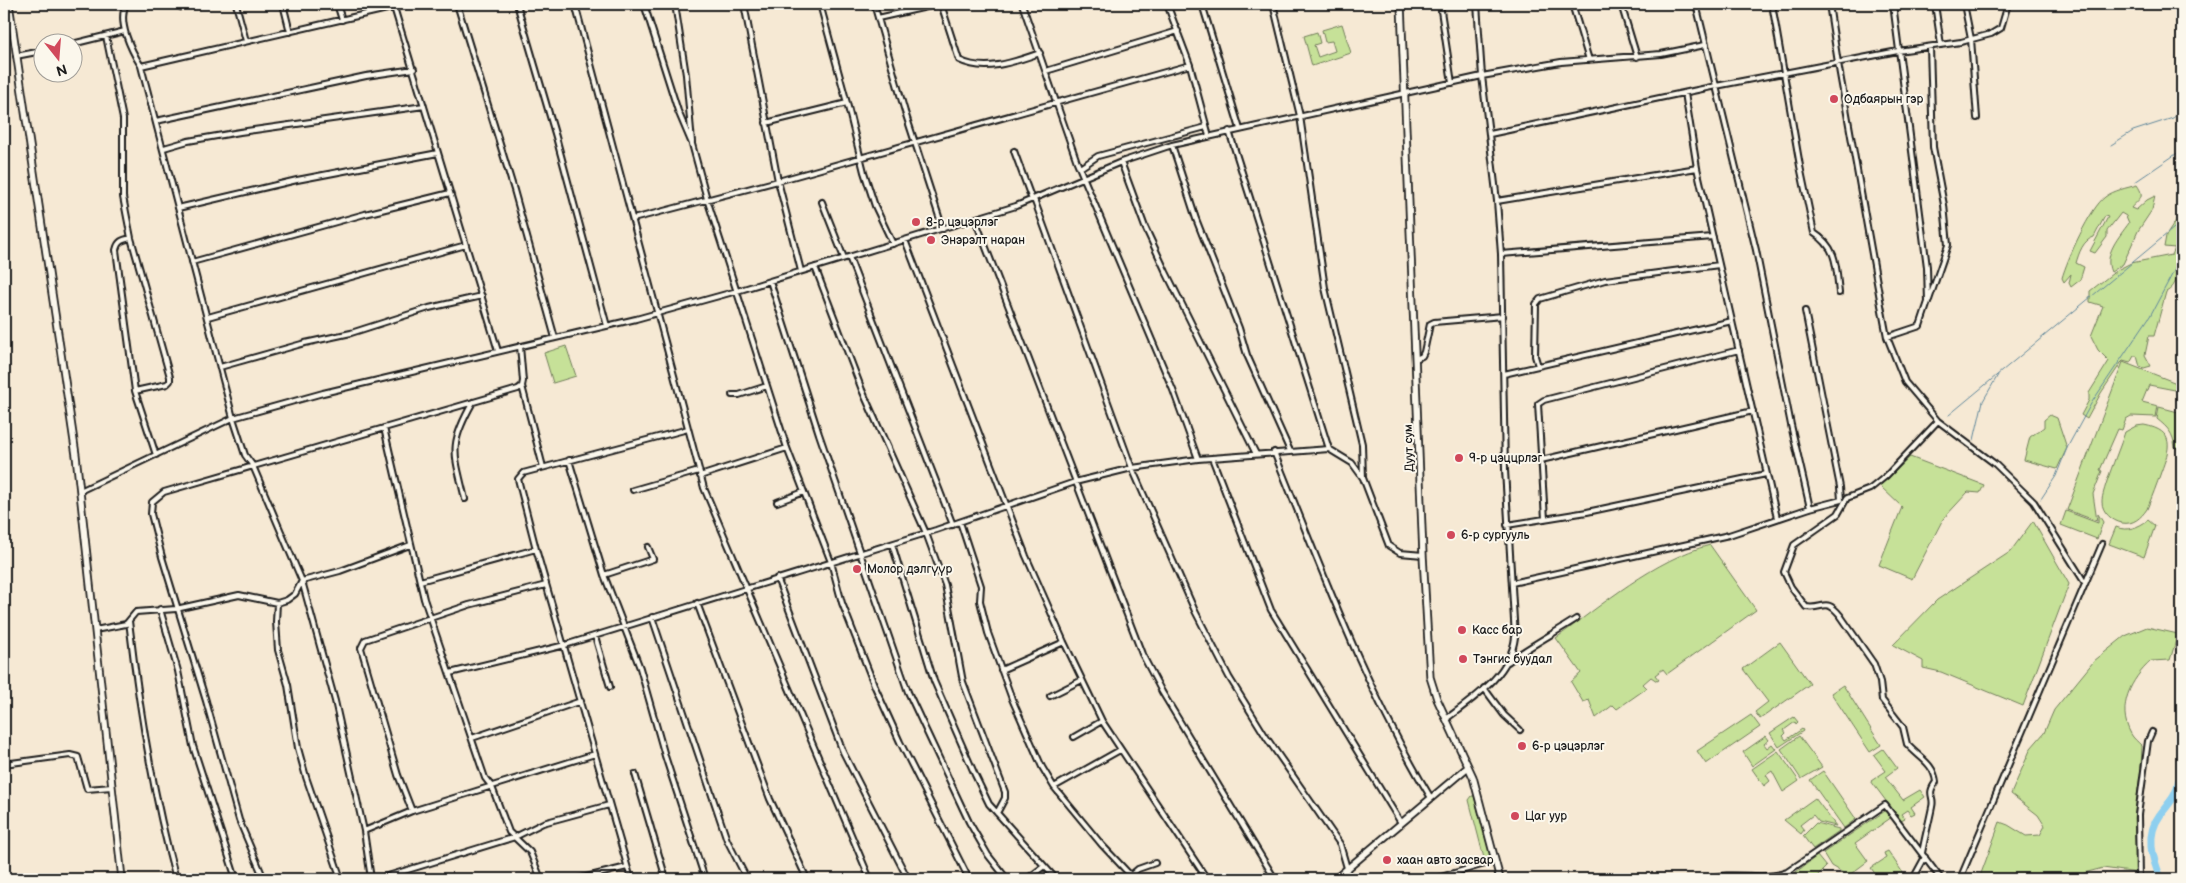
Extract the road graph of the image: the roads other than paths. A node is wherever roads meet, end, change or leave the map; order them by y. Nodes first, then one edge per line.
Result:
1 (9, 4) edge
2 (126, 4) edge
3 (236, 4) edge
4 (283, 4) edge
5 (337, 4) edge
6 (409, 4) edge
7 (457, 4) edge
8 (517, 4) edge
9 (575, 4) edge
10 (644, 4) edge
11 (674, 4) edge
12 (744, 4) edge
13 (820, 4) edge
14 (874, 4) edge
15 (940, 4) edge
16 (1022, 4) edge
17 (1167, 4) edge
18 (1202, 4) edge
19 (1272, 4) edge
20 (1401, 4) edge
21 (1440, 4) edge
22 (1477, 4) edge
23 (1572, 4) edge
24 (1621, 4) edge
25 (1696, 4) edge
26 (1772, 4) edge
27 (1829, 4) edge
28 (1893, 4) edge
29 (1935, 4) edge
30 (1964, 4) edge
31 (2008, 4) edge
32 (394, 6) edge
33 (878, 18) junction
34 (342, 20) junction
35 (125, 31) junction
36 (1178, 31) junction
37 (290, 32) junction
38 (106, 36) junction
39 (1971, 39) junction
40 (246, 41) junction
41 (82, 42) edge
42 (1705, 44) junction
43 (1941, 45) junction
44 (1930, 47) junction
45 (1898, 51) junction
46 (32, 53) edge
47 (1040, 53) junction
48 (16, 56) junction
49 (1637, 57) junction
50 (1589, 60) junction
51 (1838, 63) junction
52 (1190, 65) junction
53 (141, 66) junction
54 (414, 69) junction
55 (1046, 71) junction
56 (1785, 73) junction
57 (1482, 76) junction
58 (1452, 83) junction
59 (1716, 86) junction
60 (1406, 93) junction
61 (1685, 93) junction
62 (1056, 102) junction
63 (847, 103) junction
64 (424, 106) junction
65 (1300, 116) junction
66 (1977, 118) dead end
67 (156, 121) junction
68 (766, 123) junction
69 (1206, 127) junction
70 (1240, 129) junction
71 (1229, 131) junction
72 (1490, 134) junction
73 (1209, 136) junction
74 (914, 142) junction
75 (692, 144) junction
76 (1172, 145) junction
77 (164, 148) junction
78 (1014, 150) dead end
79 (438, 153) junction
80 (860, 157) junction
81 (1121, 162) junction
82 (1080, 168) junction
83 (1697, 168) junction
84 (1084, 178) junction
85 (778, 181) junction
86 (450, 193) junction
87 (707, 199) junction
88 (1033, 200) junction
89 (1497, 201) junction
90 (822, 202) dead end
91 (178, 208) junction
92 (633, 219) junction
93 (975, 219) junction
94 (943, 229) junction
95 (1713, 237) junction
96 (131, 238) junction
97 (905, 240) junction
98 (893, 244) junction
99 (466, 245) junction
100 (1501, 254) junction
101 (850, 257) junction
102 (844, 258) junction
103 (192, 262) junction
104 (1719, 265) junction
105 (816, 267) junction
106 (801, 272) junction
107 (770, 281) junction
108 (737, 291) junction
109 (1839, 292) dead end
110 (482, 296) junction
111 (1928, 302) junction
112 (1805, 312) dead end
113 (658, 313) junction
114 (1503, 316) junction
115 (208, 317) junction
116 (1732, 321) junction
117 (607, 326) junction
118 (1887, 337) junction
119 (555, 338) junction
120 (520, 346) junction
121 (1739, 350) junction
122 (498, 351) junction
123 (1416, 359) junction
124 (1538, 366) junction
125 (220, 368) junction
126 (1504, 374) junction
127 (522, 386) junction
128 (766, 386) junction
129 (135, 391) junction
130 (732, 395) dead end
131 (473, 402) junction
132 (1753, 411) junction
133 (233, 418) junction
134 (1938, 421) junction
135 (384, 428) junction
136 (688, 430) junction
137 (787, 448) junction
138 (1329, 449) junction
139 (1290, 451) junction
140 (1274, 452) junction
141 (1256, 454) junction
142 (156, 455) junction
143 (1212, 458) junction
144 (1198, 459) junction
145 (569, 460) junction
146 (1541, 460) junction
147 (253, 466) junction
148 (543, 467) junction
149 (1132, 468) junction
150 (699, 471) junction
151 (1766, 474) junction
152 (700, 476) junction
153 (1363, 478) junction
154 (1075, 482) junction
155 (634, 490) dead end
156 (80, 491) junction
157 (804, 492) junction
158 (1847, 498) junction
159 (465, 499) dead end
160 (1841, 500) junction
161 (777, 502) dead end
162 (1008, 507) junction
163 (1810, 508) junction
164 (1778, 518) junction
165 (1545, 519) junction
166 (960, 522) junction
167 (953, 525) junction
168 (1508, 526) junction
169 (926, 533) junction
170 (892, 544) junction
171 (2102, 544) dead end
172 (410, 545) junction
173 (648, 547) dead end
174 (536, 549) junction
175 (862, 553) junction
176 (1423, 555) junction
177 (831, 562) junction
178 (604, 575) junction
179 (777, 578) junction
180 (302, 581) junction
181 (420, 581) junction
182 (1512, 583) junction
183 (2085, 583) junction
184 (546, 585) junction
185 (746, 588) junction
186 (277, 603) junction
187 (697, 603) junction
188 (160, 608) junction
189 (176, 609) junction
190 (430, 617) junction
191 (652, 617) junction
192 (1576, 619) dead end
193 (129, 621) junction
194 (624, 627) junction
195 (95, 630) junction
196 (594, 636) junction
197 (1064, 642) junction
198 (564, 645) junction
199 (1506, 663) junction
200 (1001, 670) junction
201 (450, 673) junction
202 (1082, 680) junction
203 (610, 687) dead end
204 (1484, 688) junction
205 (1050, 696) dead end
206 (581, 701) junction
207 (1446, 719) junction
208 (1102, 721) junction
209 (1520, 730) dead end
210 (2152, 732) dead end
211 (1074, 737) dead end
212 (472, 738) junction
213 (1120, 750) junction
214 (595, 754) junction
215 (4, 764) edge
216 (1468, 767) junction
217 (635, 774) dead end
218 (1054, 786) junction
219 (112, 787) junction
220 (492, 787) junction
221 (1431, 798) junction
222 (609, 805) junction
223 (412, 811) junction
224 (997, 813) junction
225 (1401, 823) junction
226 (364, 831) junction
227 (515, 837) junction
228 (1923, 855) junction
229 (1495, 861) junction
230 (1155, 863) dead end
231 (627, 867) junction
232 (1043, 867) junction
233 (1348, 868) junction
234 (1132, 877) edge
235 (122, 879) edge
236 (176, 879) edge
237 (236, 879) edge
238 (264, 879) edge
239 (340, 879) edge
240 (371, 879) edge
241 (378, 879) edge
242 (541, 879) edge
243 (578, 879) edge
244 (631, 879) edge
245 (666, 879) edge
246 (705, 879) edge
247 (747, 879) edge
248 (807, 879) edge
249 (870, 879) edge
250 (908, 879) edge
251 (969, 879) edge
252 (1007, 879) edge
253 (1027, 879) edge
254 (1056, 879) edge
255 (1205, 879) edge
256 (1275, 879) edge
257 (1335, 879) edge
258 (1434, 879) edge
259 (1500, 879) edge
260 (1707, 879) edge
261 (1912, 879) edge
262 (1941, 879) edge
263 (1960, 879) edge
264 (2139, 879) edge

1 - 48 main road
2 - 35 street
3 - 40 street
4 - 37 street
5 - 34 street
6 - 32 street
7 - 119 street
8 - 117 street
9 - 92 street
10 - 75 street
11 - 75 street
12 - 68 street
13 - 63 street
14 - 33 street
15 - 33 street
15 - 47 street
16 - 47 street
17 - 36 street
18 - 70 street
19 - 65 street
20 - 60 main road, Дуут сум
21 - 58 street
22 - 57 street
23 - 50 street
24 - 49 street
25 - 42 street
26 - 56 street
27 - 51 street
28 - 45 street
29 - 43 street
30 - 39 street
31 - 39 street
32 - 34 street
32 - 54 street
33 - 74 street
34 - 37 street
35 - 38 street
35 - 53 street
36 - 52 street
36 - 55 street
37 - 40 street
38 - 41 street
38 - 96 street
39 - 43 street
39 - 66 street
40 - 53 street
42 - 49 street
42 - 59 street
43 - 44 street
44 - 45 street
44 - 111 street
45 - 51 street
45 - 111 street
46 - 48 street
47 - 55 street
48 - 156 main road
49 - 50 street
50 - 57 street
51 - 56 street
51 - 118 street
52 - 62 street
52 - 69 street
53 - 67 street
54 - 64 street
54 - 67 street
55 - 62 street
56 - 59 street
56 - 109 street
57 - 58 street
57 - 72 street
58 - 60 street
59 - 61 street
59 - 163 street
60 - 65 street
60 - 123 main road, Дуут сум
61 - 72 street
61 - 83 street
62 - 74 street
62 - 82 street
63 - 68 street
63 - 80 street
64 - 77 street
64 - 79 street
65 - 70 street
65 - 153 street
67 - 77 street
68 - 85 street
69 - 73 street
69 - 82 street
70 - 71 street
71 - 73 street
71 - 138 street
72 - 89 street
73 - 76 street
74 - 80 street
74 - 94 street
75 - 87 street
76 - 81 street
76 - 139 street
77 - 91 street
78 - 88 street
79 - 86 street
79 - 91 street
80 - 85 street
80 - 98 street
81 - 84 street
81 - 141 street
82 - 84 street
83 - 89 street
83 - 95 street
84 - 88 street
84 - 144 street
85 - 87 street
85 - 106 street
86 - 99 street
86 - 103 street
87 - 92 street
87 - 108 street
88 - 93 street
88 - 149 street
89 - 100 street
90 - 102 street
91 - 103 street
92 - 113 street
93 - 94 street
93 - 154 street
94 - 97 street
95 - 100 street
95 - 104 street
96 - 129 street
96 - 129 street
97 - 98 street
97 - 162 street
98 - 101 street
99 - 110 street
99 - 115 street
100 - 114 street
101 - 102 street
101 - 167 street
102 - 105 street
103 - 115 street
104 - 116 street
104 - 124 street
105 - 106 street
105 - 169 street
106 - 107 street
107 - 108 street
107 - 175 street
108 - 113 street
108 - 128 street
110 - 122 street
110 - 125 street
111 - 118 street
112 - 160 street
113 - 117 street
113 - 136 street
114 - 123 street
114 - 126 street
115 - 125 street
116 - 121 street
116 - 124 street
117 - 119 street
118 - 134 street
119 - 120 street
120 - 122 street
120 - 127 street
121 - 132 street
121 - 146 street
122 - 133 street
123 - 176 main road, Дуут сум
124 - 126 street
125 - 133 street
126 - 168 street
127 - 131 street
127 - 148 street
128 - 130 street
128 - 137 street
129 - 142 street
131 - 135 street
131 - 159 street
132 - 146 street
132 - 151 street
133 - 142 street
133 - 147 street
134 - 158 street
134 - 183 street
135 - 147 street
135 - 172 street
136 - 145 street
136 - 150 street
137 - 152 street
137 - 157 street
138 - 139 street
138 - 153 street
139 - 140 street
140 - 141 street
140 - 221 street
141 - 143 street
142 - 156 street
143 - 144 street
143 - 225 street
144 - 149 street
145 - 148 street
145 - 178 street
146 - 165 street
147 - 180 street
147 - 189 street
148 - 174 street
149 - 154 street
149 - 233 street
150 - 152 street
150 - 155 street
151 - 164 street
151 - 165 street
152 - 185 street
153 - 176 street
154 - 162 street
154 - 256 street
156 - 195 main road
157 - 161 street
157 - 177 street
158 - 160 street
158 - 228 street
160 - 163 street
162 - 166 street
162 - 197 street
163 - 164 street
164 - 182 street
165 - 168 street
166 - 167 street
166 - 200 street
167 - 169 street
168 - 182 street
169 - 170 street
169 - 224 street
170 - 175 street
170 - 224 street
171 - 183 street
172 - 180 street
172 - 181 street
173 - 178 street
174 - 181 street
174 - 184 street
175 - 177 street
175 - 252 street
176 - 207 main road, Дуут сум
177 - 179 street
177 - 251 street
178 - 194 street
179 - 185 street
179 - 250 street
180 - 186 street
180 - 226 street
181 - 190 street
182 - 199 street
183 - 263 street
184 - 190 street
184 - 198 street
185 - 187 street
185 - 249 street
186 - 189 street
186 - 239 street
187 - 191 street
187 - 248 street
188 - 189 street
188 - 193 street
188 - 237 street
189 - 238 street
190 - 201 street
190 - 223 street
191 - 194 street
191 - 247 street
192 - 199 street
193 - 195 street
193 - 236 street
194 - 196 street
194 - 246 street
195 - 219 main road
196 - 198 street
196 - 203 street
197 - 200 street
197 - 202 street
198 - 201 street
198 - 206 street
199 - 204 street
200 - 218 street
201 - 212 street
202 - 205 street
202 - 208 street
204 - 207 street
204 - 209 street
206 - 212 street
206 - 214 street
207 - 216 main road, Дуут сум
208 - 211 street
208 - 213 street
210 - 264 street
212 - 220 street
213 - 218 street
213 - 255 street
214 - 220 street
214 - 222 street
215 - 219 street
216 - 221 main road
216 - 229 main road, Дуут сум
217 - 245 street
218 - 234 street
219 - 235 main road
220 - 223 street
220 - 227 street
221 - 225 main road
222 - 227 street
222 - 231 street
223 - 226 street
224 - 232 street
225 - 233 main road
226 - 240 street
227 - 241 street
227 - 242 street
228 - 260 street
228 - 261 street
228 - 262 street
229 - 258 street
229 - 259 main road, Дуут сум
230 - 234 street
231 - 243 street
231 - 244 street
232 - 253 street
232 - 254 street
233 - 257 main road

